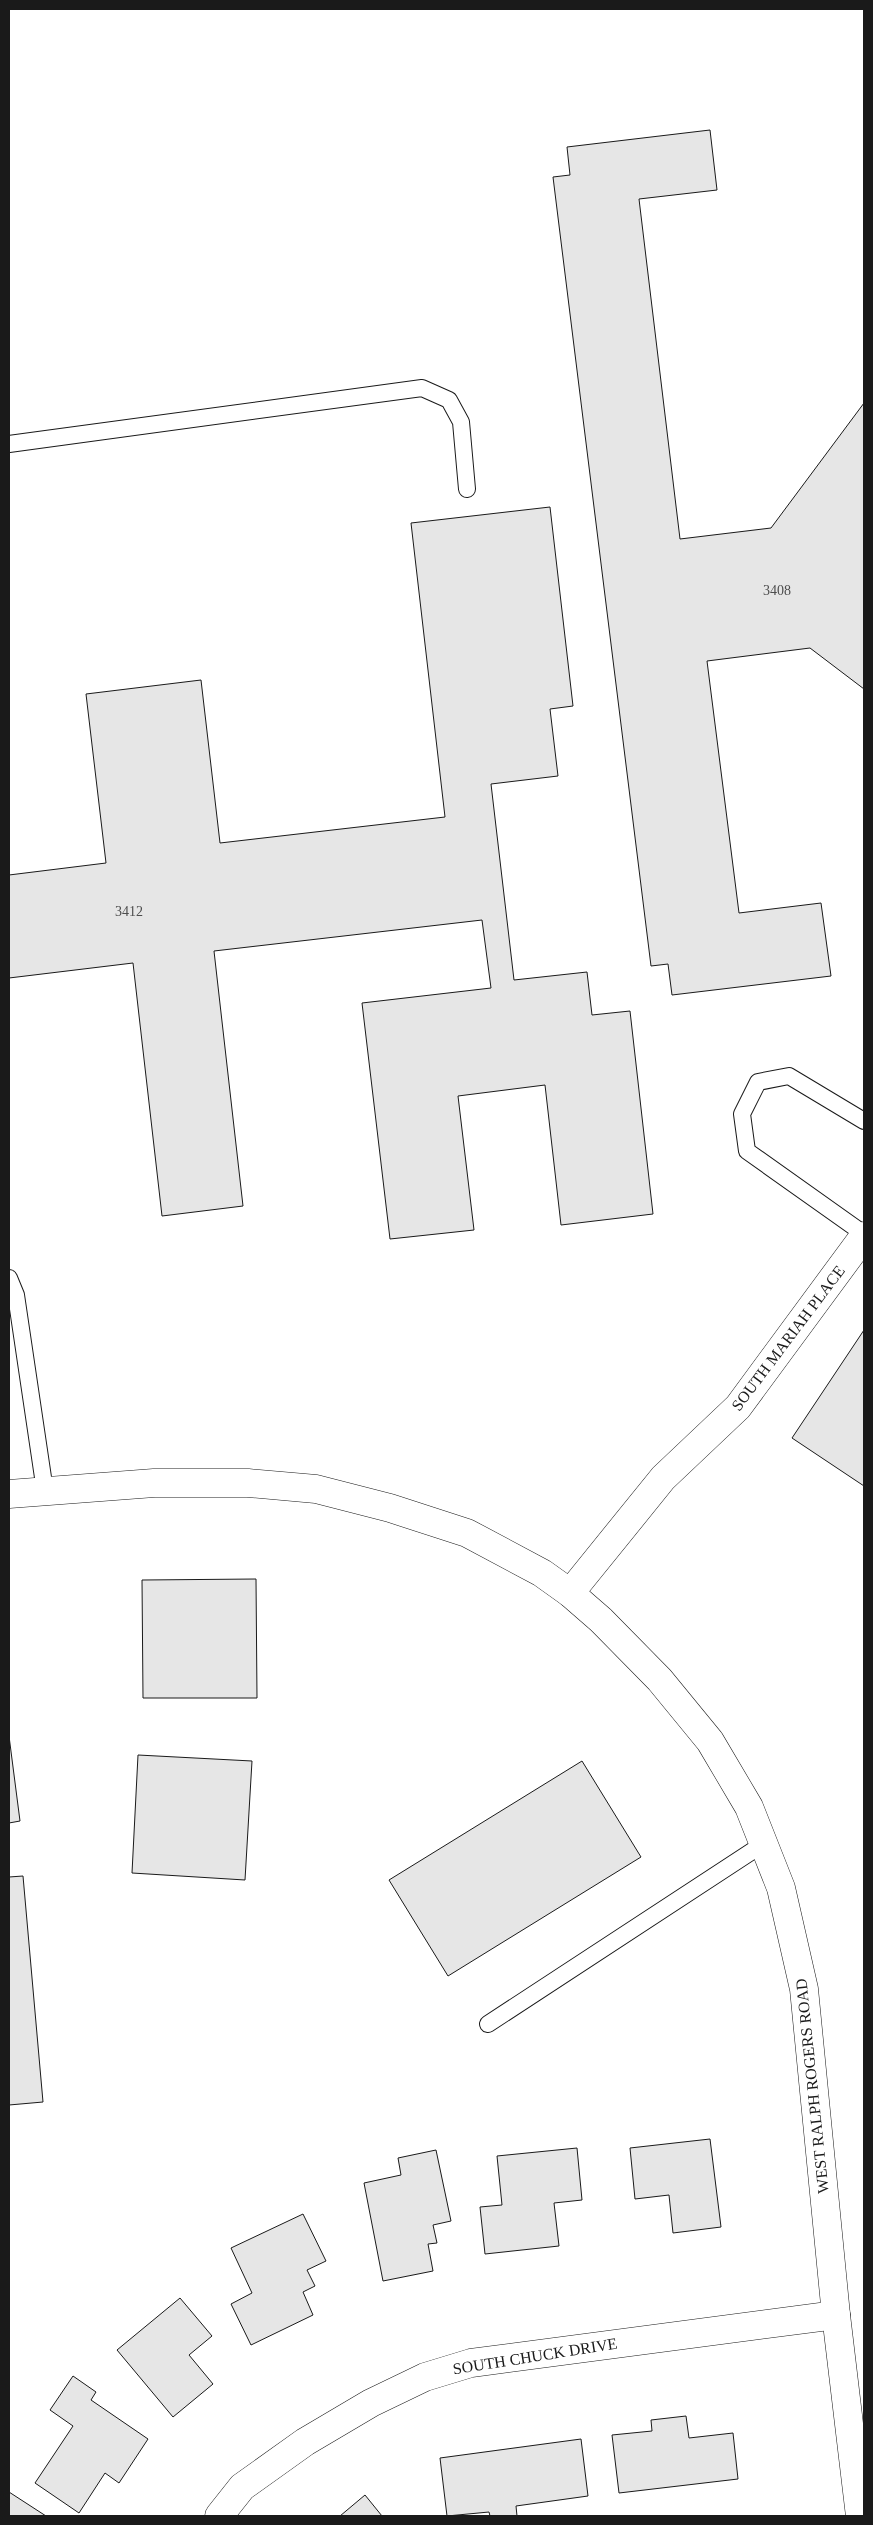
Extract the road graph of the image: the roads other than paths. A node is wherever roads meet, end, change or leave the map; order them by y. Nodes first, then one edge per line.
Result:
1 (9, 444) edge
2 (467, 490) dead end
3 (864, 1121) edge
4 (864, 1235) edge
5 (9, 1278) edge
6 (45, 1491) junction
7 (9, 1494) edge
8 (570, 1593) junction
9 (763, 1844) junction
10 (488, 2024) dead end
11 (836, 2315) junction
12 (219, 2516) edge
13 (860, 2516) edge

1 - 2 lane
3 - 4 lane
4 - 8 street, SOUTH MARIAH PLACE
5 - 6 lane
6 - 7 street, WEST RALPH ROGERS ROAD
6 - 8 street, WEST RALPH ROGERS ROAD
8 - 9 street, WEST RALPH ROGERS ROAD
9 - 10 lane
9 - 11 street, WEST RALPH ROGERS ROAD
11 - 12 street, SOUTH CHUCK DRIVE
11 - 13 street, WEST RALPH ROGERS ROAD

